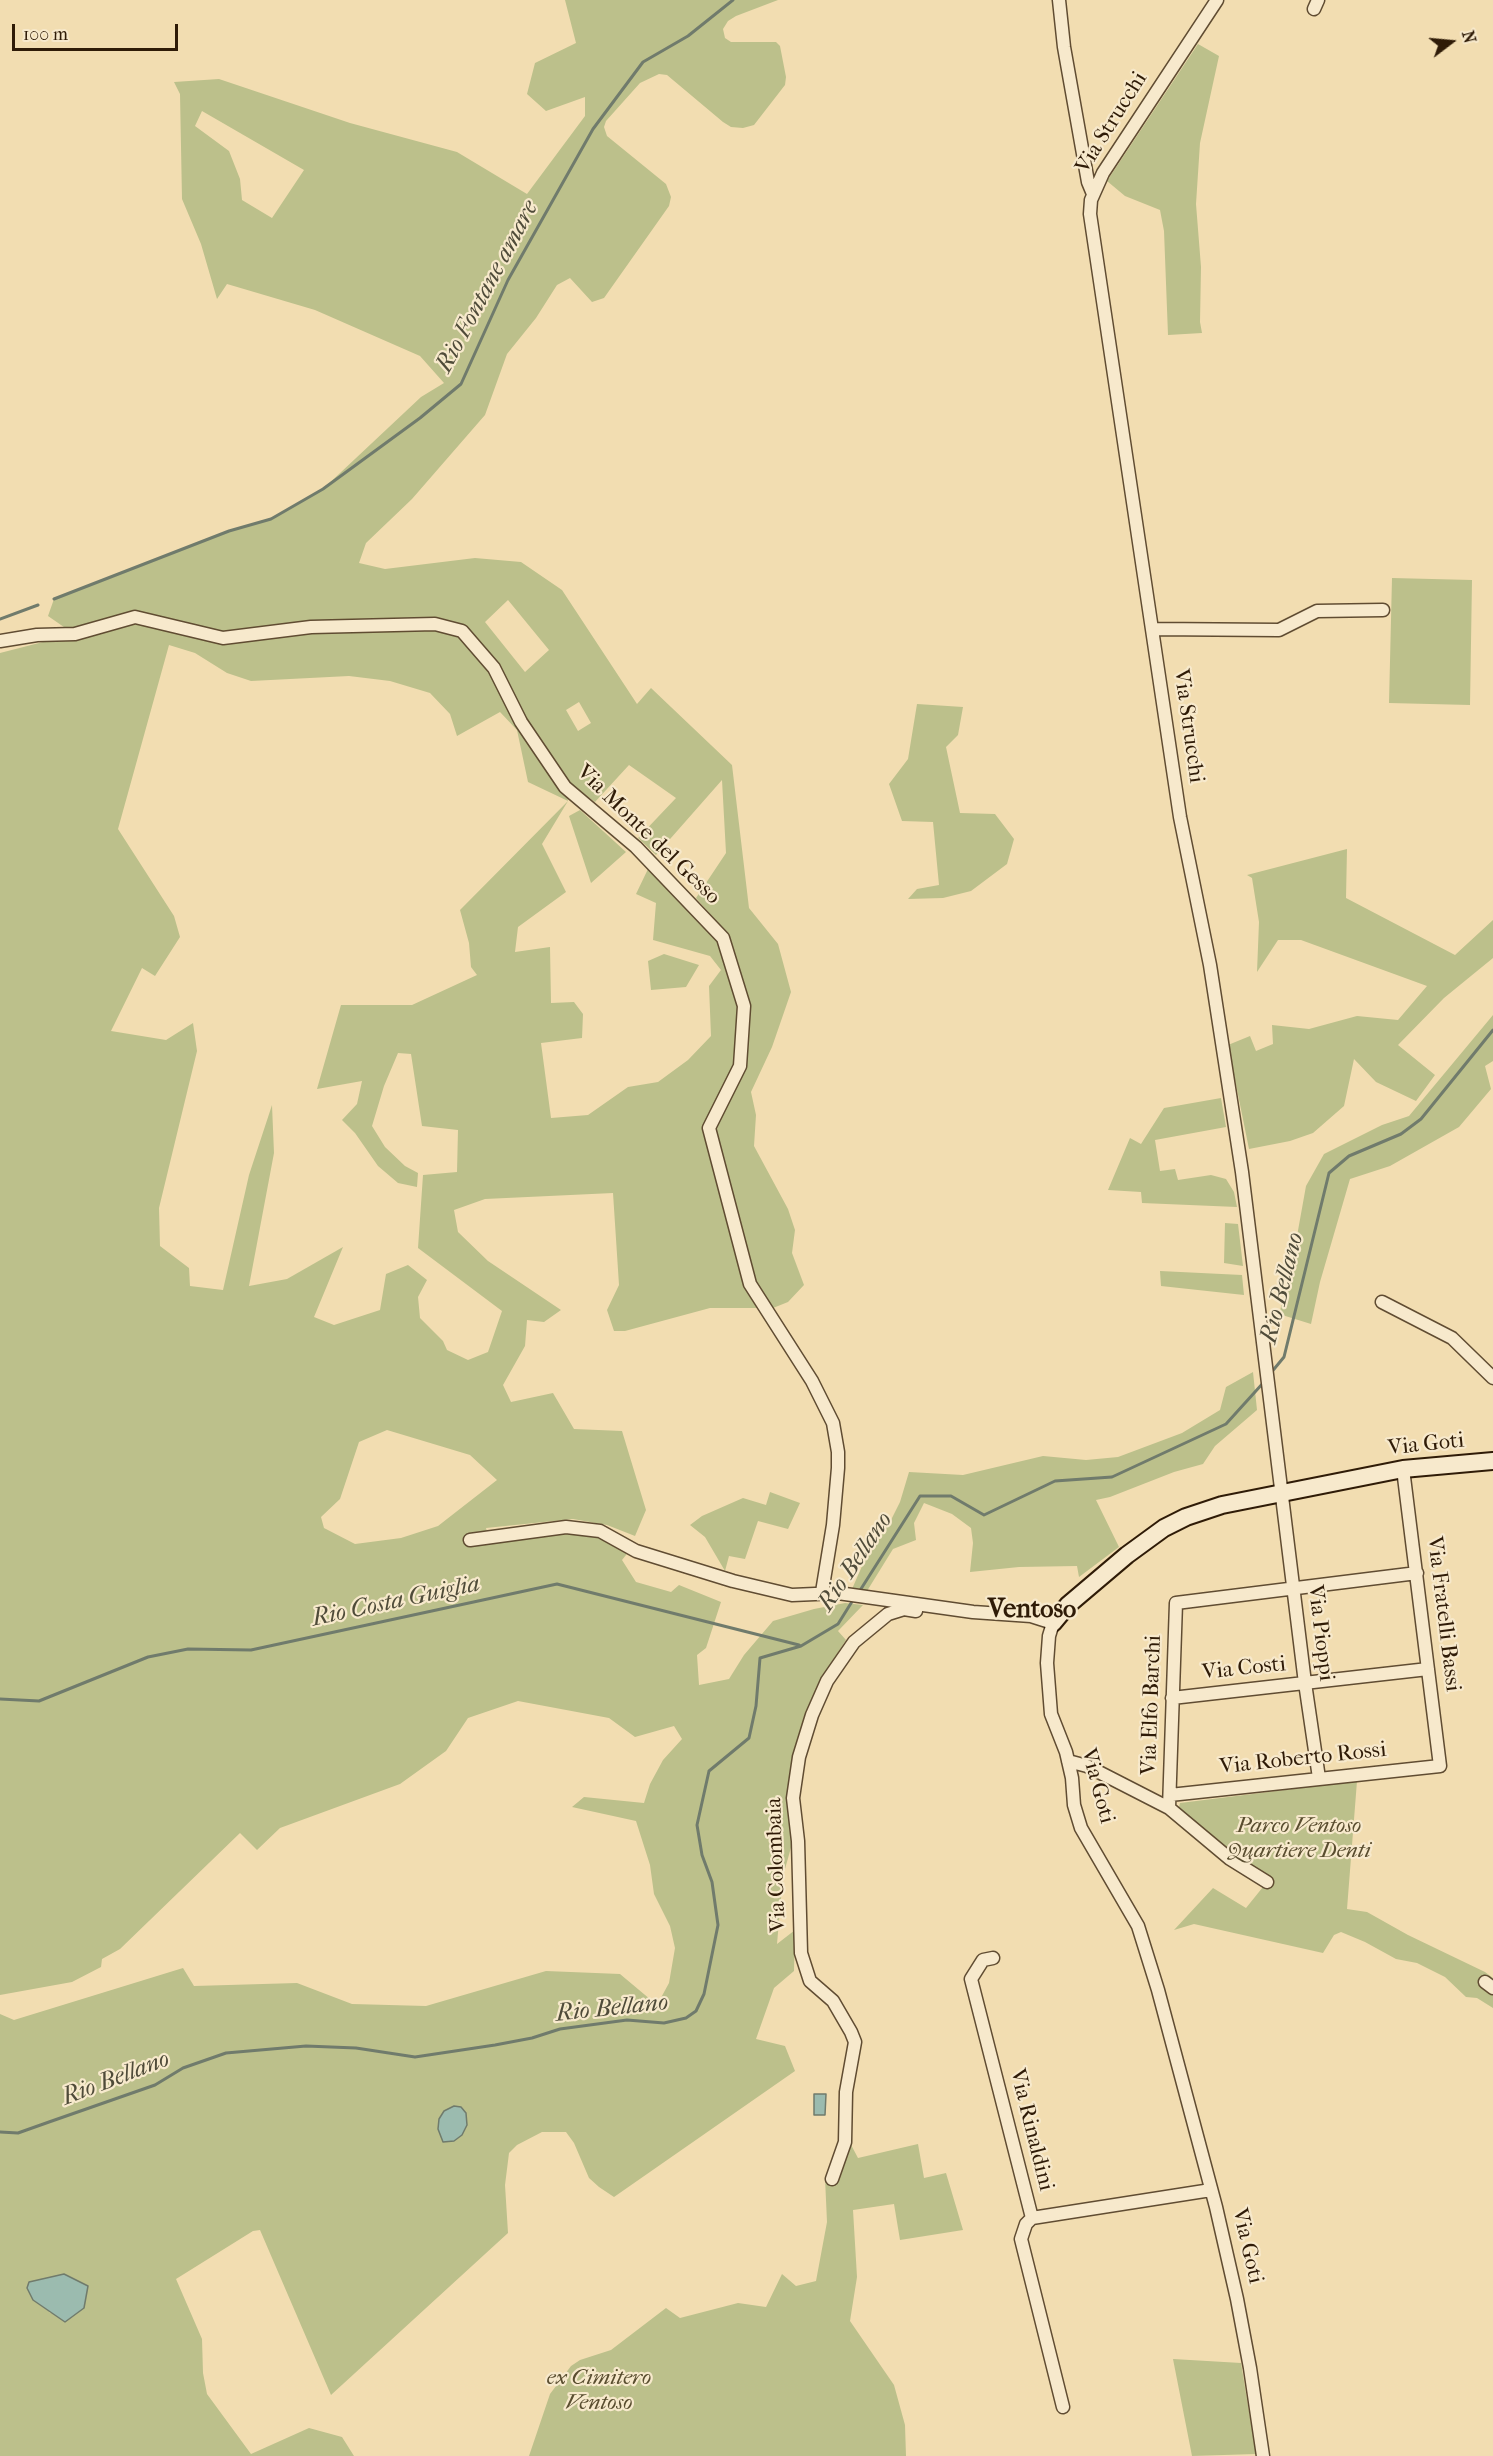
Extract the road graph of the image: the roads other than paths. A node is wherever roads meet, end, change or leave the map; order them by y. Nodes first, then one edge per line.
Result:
1 (1059, 0) edge
2 (1217, 0) edge
3 (1093, 194) junction
4 (1383, 610) dead end
5 (1152, 629) junction
6 (0, 640) edge
7 (1382, 1302) dead end
8 (1493, 1378) edge
9 (1493, 1461) edge
10 (1403, 1469) junction
11 (1282, 1492) junction
12 (470, 1540) dead end
13 (1417, 1573) junction
14 (1294, 1588) junction
15 (822, 1592) junction
16 (941, 1607) junction
17 (1053, 1623) junction
18 (1428, 1669) junction
19 (1305, 1683) junction
20 (1172, 1698) junction
21 (1068, 1761) junction
22 (1440, 1766) joint
23 (1319, 1778) junction
24 (1169, 1802) junction
25 (1267, 1882) dead end
26 (993, 1958) dead end
27 (832, 2179) dead end
28 (1211, 2190) junction
29 (1032, 2218) junction
30 (1063, 2407) dead end
31 (1263, 2456) edge

1 - 3 street
2 - 3 street, Via Strucchi
3 - 5 street, Via Strucchi
4 - 5 street
5 - 11 street, Via Strucchi
6 - 15 street, Via Monte del Gesso
7 - 8 street
9 - 10 street, Via Goti
10 - 11 street, Via Goti
10 - 13 street, Via Fratelli Bassi
11 - 14 street, Via Pioppi
11 - 17 street, Via Goti
12 - 15 street, Via Colombaia
13 - 14 street
13 - 18 street, Via Fratelli Bassi
14 - 19 street, Via Pioppi
14 - 20 street, Via Elfo Barchi
15 - 16 street, Via Colombaia
16 - 17 street, Via Colombaia
16 - 27 street, Via Colombaia
17 - 21 street, Via Goti
18 - 19 street, Via Costi
18 - 22 street, Via Fratelli Bassi
19 - 20 street, Via Costi
19 - 23 street, Via Pioppi
20 - 24 street, Via Elfo Barchi
21 - 24 street
21 - 28 street, Via Goti
22 - 23 street, Via Roberto Rossi
23 - 24 street, Via Roberto Rossi
24 - 25 street
26 - 29 street, Via Rinaldini
28 - 29 street, Via Rinaldini
28 - 31 street, Via Goti
29 - 30 street

